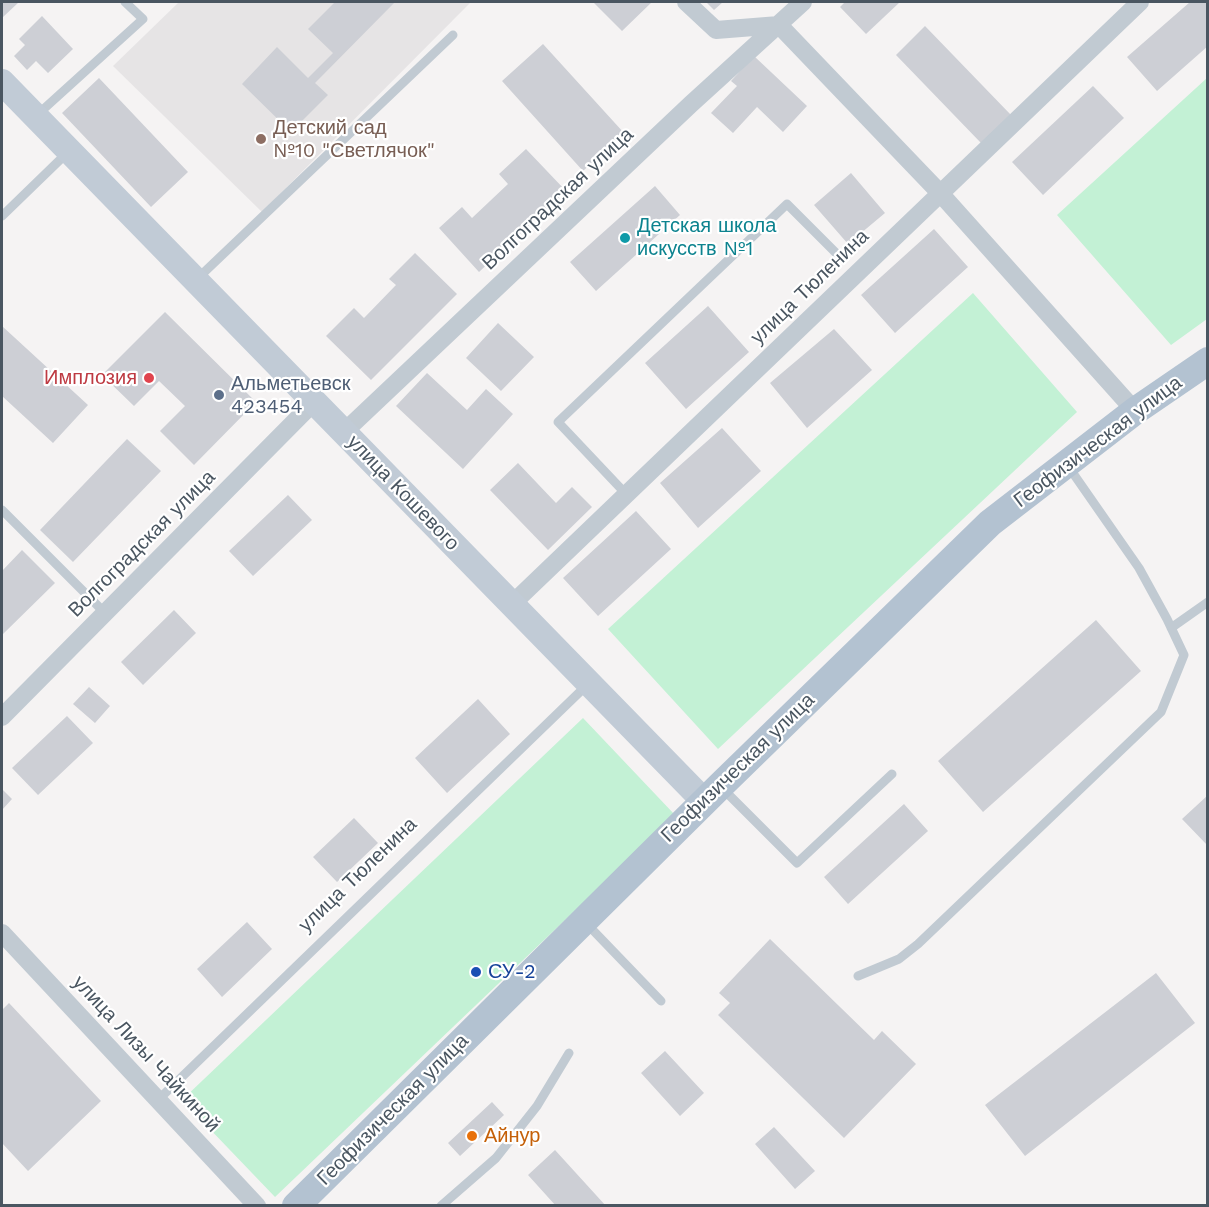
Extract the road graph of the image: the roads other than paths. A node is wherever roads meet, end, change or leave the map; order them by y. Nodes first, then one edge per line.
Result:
1 (125, 2) edge
2 (686, 2) edge
3 (803, 2) edge
4 (1140, 2) edge
5 (779, 25) junction
6 (453, 35) dead end
7 (2, 82) edge
8 (35, 117) junction
9 (69, 152) junction
10 (940, 193) junction
11 (2, 216) edge
12 (836, 253) dead end
13 (195, 280) junction
14 (1208, 362) edge
15 (314, 402) junction
16 (1135, 411) junction
17 (344, 432) junction
18 (1066, 464) junction
19 (626, 494) junction
20 (2, 510) edge
21 (1208, 602) edge
22 (511, 605) junction
23 (105, 613) junction
24 (1171, 628) junction
25 (589, 684) junction
26 (2, 717) edge
27 (892, 774) dead end
28 (712, 793) junction
29 (584, 920) junction
30 (2, 933) edge
31 (858, 976) dead end
32 (661, 1001) dead end
33 (569, 1053) dead end
34 (158, 1100) junction
35 (257, 1206) edge
36 (296, 1206) edge
37 (441, 1206) edge

1 - 8 lane
2 - 5 street
3 - 5 street, Волгоградская улица
4 - 10 street, улица Тюленина
5 - 10 street
5 - 17 street, Волгоградская улица
6 - 13 lane
7 - 8 street, улица Кошевого
8 - 9 street, улица Кошевого
9 - 11 lane
9 - 13 street, улица Кошевого
10 - 16 street
10 - 19 street, улица Тюленина
12 - 19 lane
13 - 15 street, улица Кошевого
14 - 16 main road, Геофизическая улица
15 - 17 street, улица Кошевого
15 - 23 street, Волгоградская улица
16 - 18 main road, Геофизическая улица
17 - 22 street, улица Кошевого
18 - 24 lane
18 - 28 main road, Геофизическая улица
19 - 22 street, улица Тюленина
20 - 23 lane
21 - 24 lane
22 - 25 street, улица Кошевого
23 - 26 street, Волгоградская улица
24 - 31 lane
25 - 28 street, улица Кошевого
25 - 34 lane, улица Тюленина
27 - 28 lane
28 - 29 main road, Геофизическая улица
29 - 32 lane
29 - 36 main road, Геофизическая улица
30 - 34 street, улица Лизы Чайкиной
33 - 37 lane
34 - 35 street, улица Лизы Чайкиной

